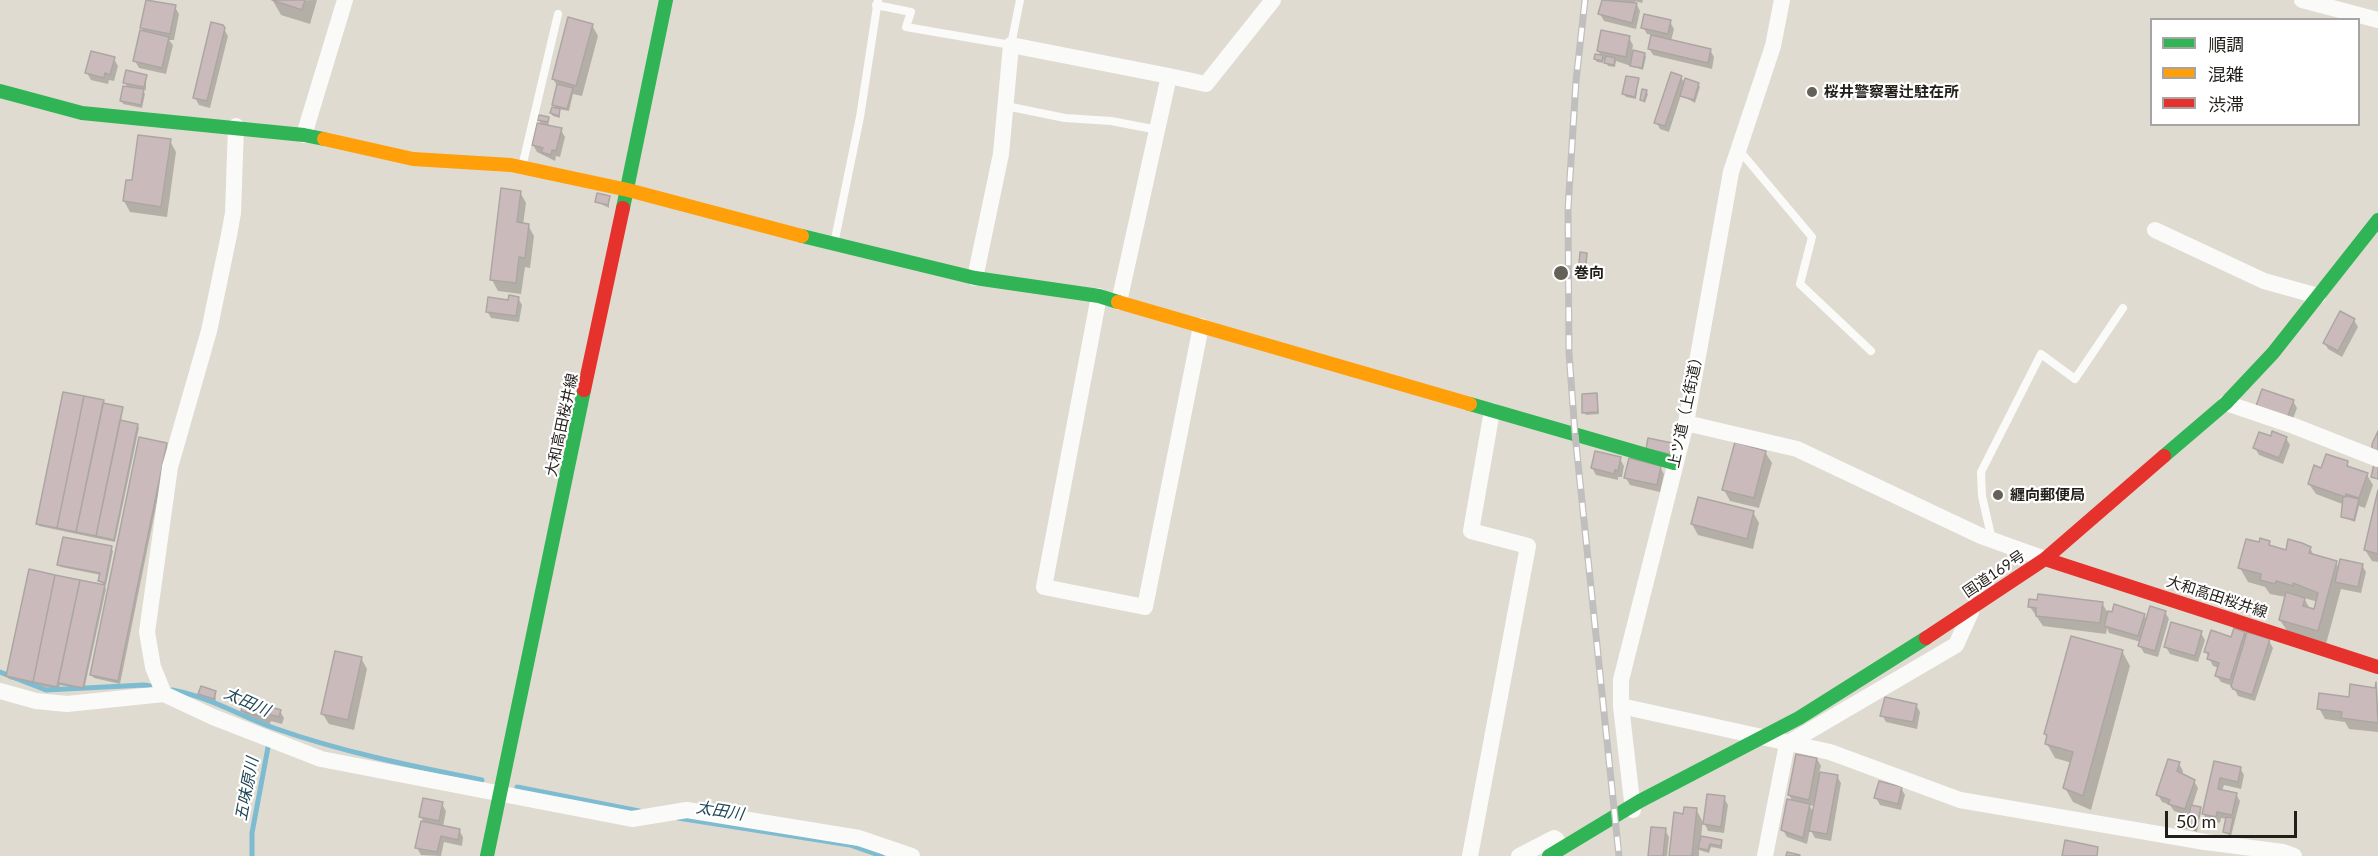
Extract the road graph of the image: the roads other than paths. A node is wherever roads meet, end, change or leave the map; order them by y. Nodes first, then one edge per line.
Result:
1 (345, 0) edge
2 (666, 0) edge
3 (1020, 0) edge
4 (1273, 0) edge
5 (1782, 0) edge
6 (2302, 0) edge
7 (877, 3) edge
8 (558, 14) dead end
9 (2378, 20) edge
10 (1011, 45) junction
11 (1169, 76) junction
12 (0, 91) edge
13 (1006, 106) junction
14 (236, 126) junction
15 (1158, 130) junction
16 (304, 135) junction
17 (1739, 150) junction
18 (522, 167) junction
19 (628, 190) junction
20 (2378, 220) edge
21 (2155, 230) dead end
22 (834, 245) junction
23 (975, 278) junction
24 (1099, 296) junction
25 (2318, 296) junction
26 (1119, 302) junction
27 (2123, 308) dead end
28 (1201, 326) junction
29 (1871, 351) dead end
30 (2226, 403) junction
31 (1491, 411) junction
32 (1686, 423) junction
33 (2378, 459) edge
34 (1674, 463) junction
35 (1992, 540) junction
36 (2045, 560) junction
37 (1973, 608) junction
38 (2378, 667) edge
39 (0, 691) edge
40 (164, 694) junction
41 (1622, 706) junction
42 (1787, 744) junction
43 (501, 793) junction
44 (1634, 821) dead end
45 (487, 856) edge
46 (912, 856) edge
47 (1470, 856) edge
48 (1519, 856) edge
49 (1549, 856) edge
50 (1574, 856) edge
51 (1765, 856) edge
52 (2294, 856) edge

1 - 16 street
2 - 19 main road, 大和高田桜井線
3 - 10 lane
4 - 11 street
5 - 17 street, 上ツ道（上街道）
6 - 9 street
7 - 10 lane
7 - 22 lane
8 - 18 lane
10 - 11 street
10 - 13 street
11 - 15 street
12 - 14 main road
13 - 15 lane
13 - 23 street
14 - 16 main road
14 - 40 street
15 - 26 street
16 - 18 main road
17 - 29 lane
17 - 32 street, 上ツ道（上街道）
18 - 19 main road
19 - 22 main road
19 - 43 main road, 大和高田桜井線
20 - 25 main road, 国道169号
21 - 25 street
22 - 23 main road
23 - 24 main road
24 - 26 main road
24 - 28 street
25 - 30 main road, 国道169号
26 - 28 main road
27 - 35 lane
28 - 31 main road
30 - 33 street
30 - 36 main road, 国道169号
31 - 34 main road
31 - 47 street
32 - 34 street, 上ツ道（上街道）
32 - 35 street
34 - 41 street, 上ツ道（上街道）
35 - 36 street
36 - 37 main road, 国道169号
36 - 38 main road, 大和高田桜井線
37 - 42 street
37 - 49 main road, 国道169号
39 - 40 street
40 - 43 street
41 - 42 street
41 - 44 street, 上ツ道（上街道）
42 - 51 street
42 - 52 street
43 - 45 main road, 大和高田桜井線
43 - 46 street
48 - 50 street

